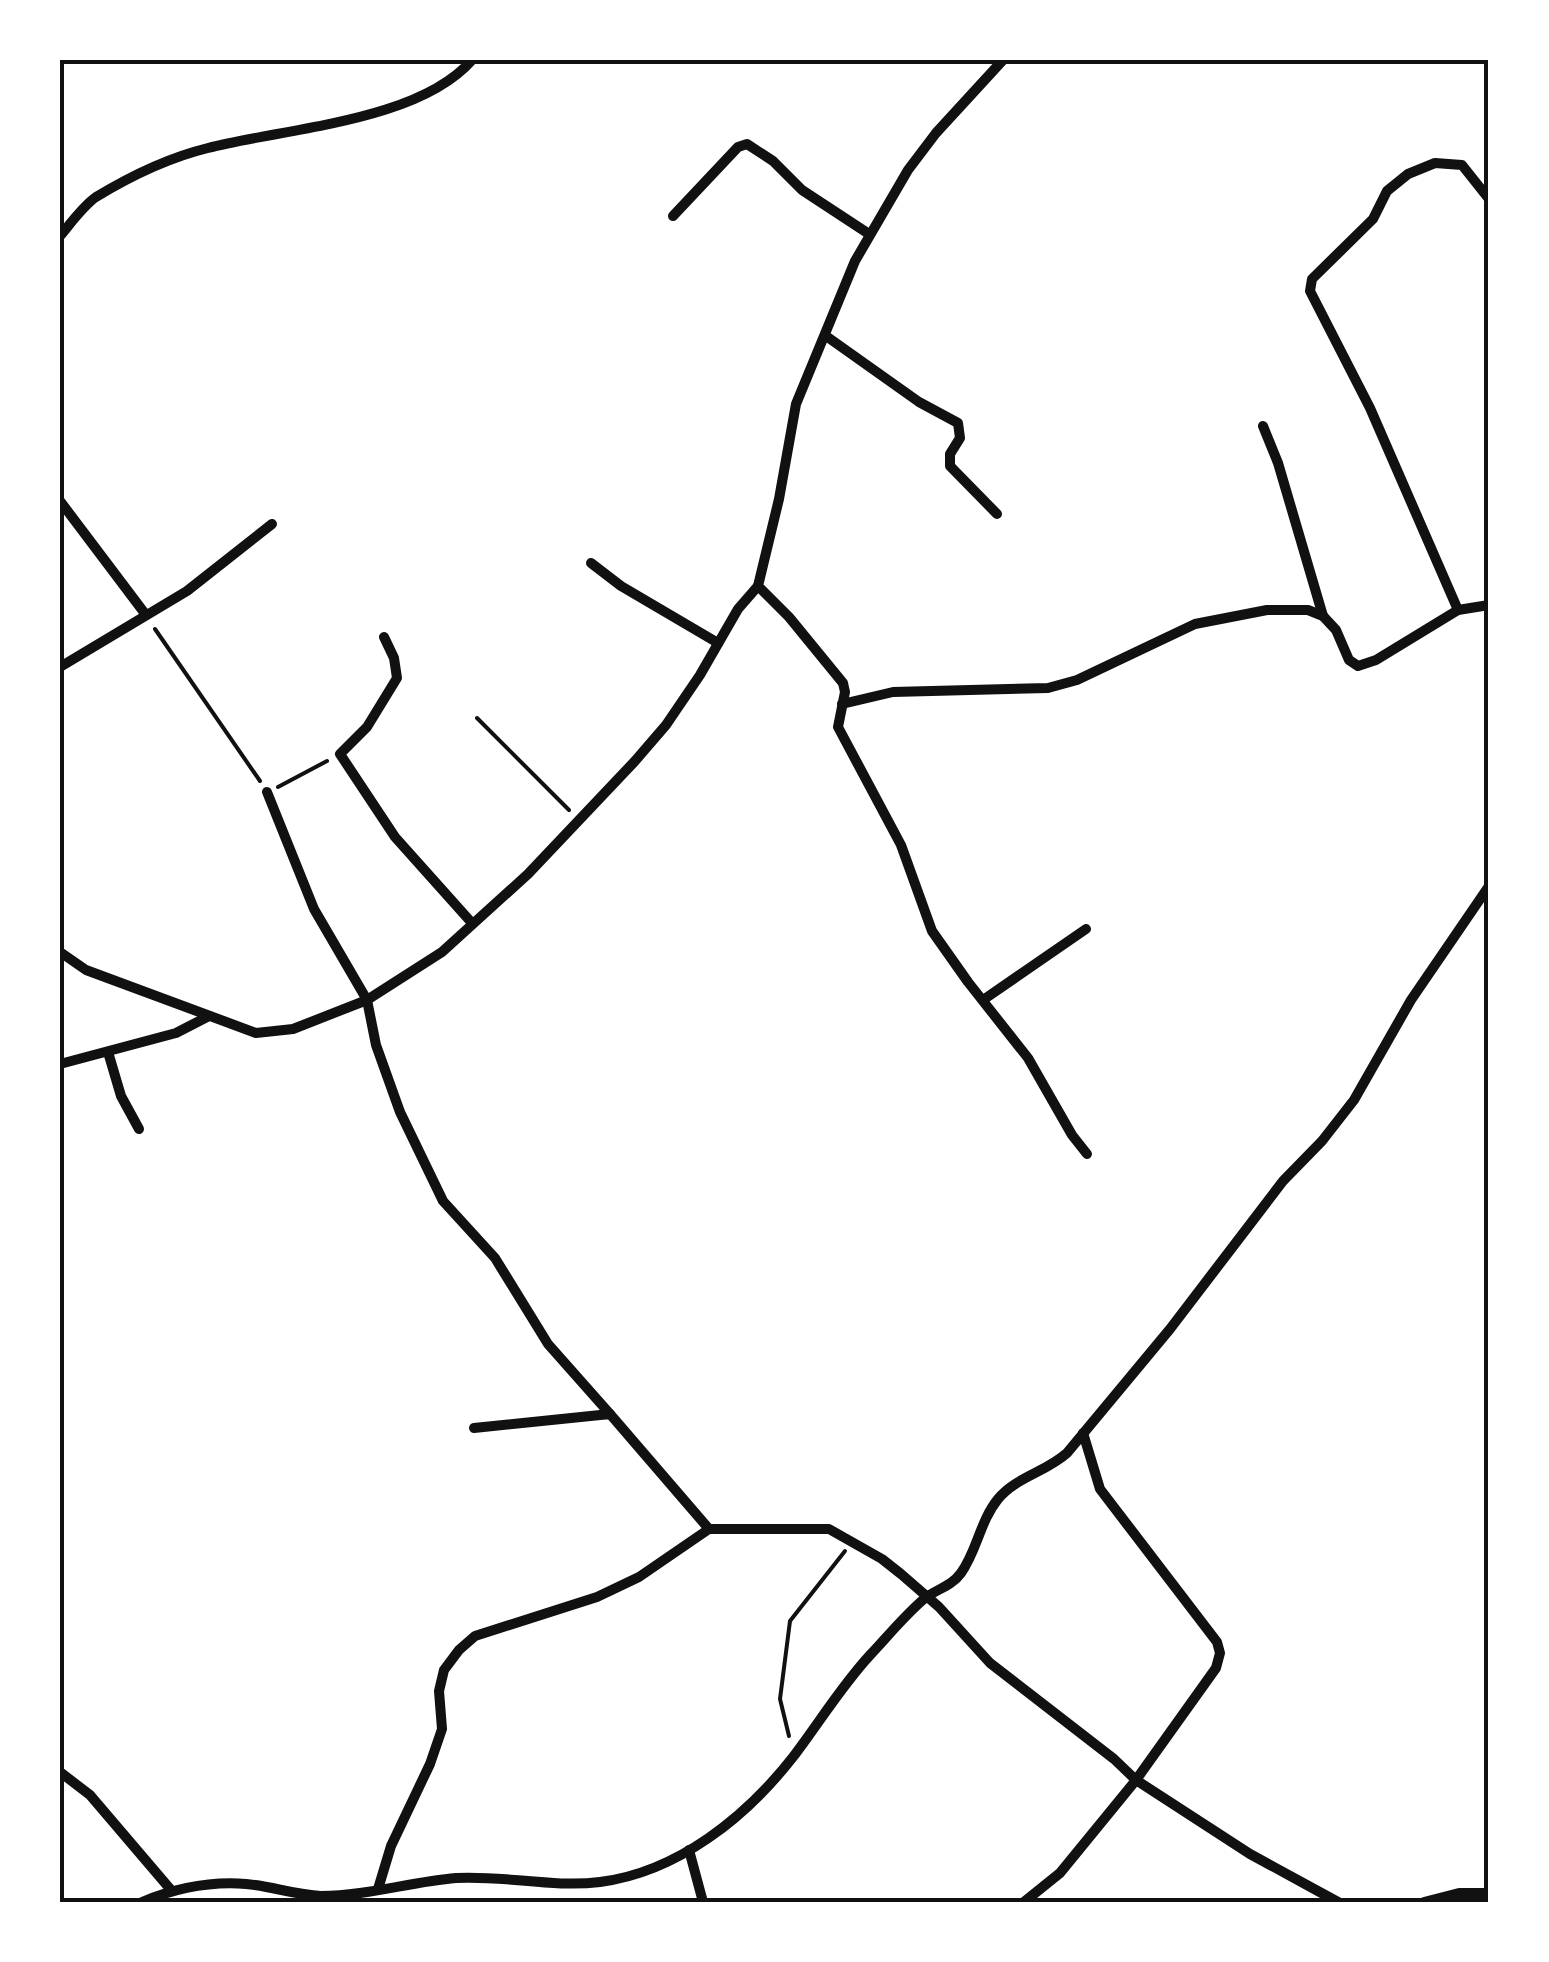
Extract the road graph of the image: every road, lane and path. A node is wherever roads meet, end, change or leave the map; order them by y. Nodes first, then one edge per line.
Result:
1 (472, 60) edge
2 (1002, 60) edge
3 (1489, 199) edge
4 (672, 216) dead end
5 (869, 234) junction
6 (60, 236) edge
7 (826, 336) junction
8 (1263, 426) dead end
9 (60, 501) edge
10 (997, 514) dead end
11 (272, 524) dead end
12 (591, 562) dead end
13 (758, 586) junction
14 (1489, 605) edge
15 (1458, 610) junction
16 (146, 615) junction
17 (1324, 616) junction
18 (384, 637) dead end
19 (718, 644) junction
20 (60, 667) edge
21 (842, 704) junction
22 (477, 718) dead end
23 (340, 754) junction
24 (267, 792) junction
25 (579, 820) junction
26 (1489, 886) edge
27 (471, 922) junction
28 (1086, 929) dead end
29 (60, 952) edge
30 (367, 1000) junction
31 (983, 1000) junction
32 (209, 1016) junction
33 (108, 1052) junction
34 (60, 1064) edge
35 (140, 1129) dead end
36 (1087, 1154) dead end
37 (610, 1414) junction
38 (474, 1428) dead end
39 (1083, 1433) junction
40 (709, 1530) junction
41 (852, 1541) junction
42 (927, 1596) junction
43 (794, 1755) junction
44 (60, 1772) edge
45 (1136, 1780) junction
46 (690, 1850) junction
47 (395, 1885) junction
48 (378, 1889) junction
49 (171, 1890) junction
50 (1489, 1894) edge
51 (142, 1902) edge
52 (395, 1902) edge
53 (703, 1902) edge
54 (1024, 1902) edge
55 (1338, 1902) edge
56 (1424, 1902) edge

1 - 6 street
2 - 5 street
3 - 15 street
4 - 5 street
5 - 7 street
7 - 10 street
7 - 13 street
8 - 17 street
9 - 16 street
11 - 16 street
12 - 19 street
13 - 19 street
13 - 21 street
14 - 15 street
15 - 17 street
16 - 20 street
16 - 24 path
17 - 21 street
18 - 23 street
19 - 25 street
21 - 31 street
22 - 25 path
23 - 24 path
23 - 27 street
24 - 30 street
25 - 27 street
26 - 39 street
27 - 30 street
28 - 31 street
29 - 32 street
30 - 32 street
30 - 37 street
31 - 36 street
32 - 33 street
33 - 34 street
33 - 35 street
37 - 38 street
37 - 40 street
39 - 42 street
39 - 45 street
40 - 41 street
40 - 48 street
41 - 42 street
41 - 43 path
42 - 43 street
42 - 45 street
43 - 46 street
44 - 49 street
45 - 54 street
45 - 55 street
46 - 47 street
46 - 53 street
47 - 48 street
47 - 52 street
48 - 49 street
49 - 51 street
50 - 56 street

